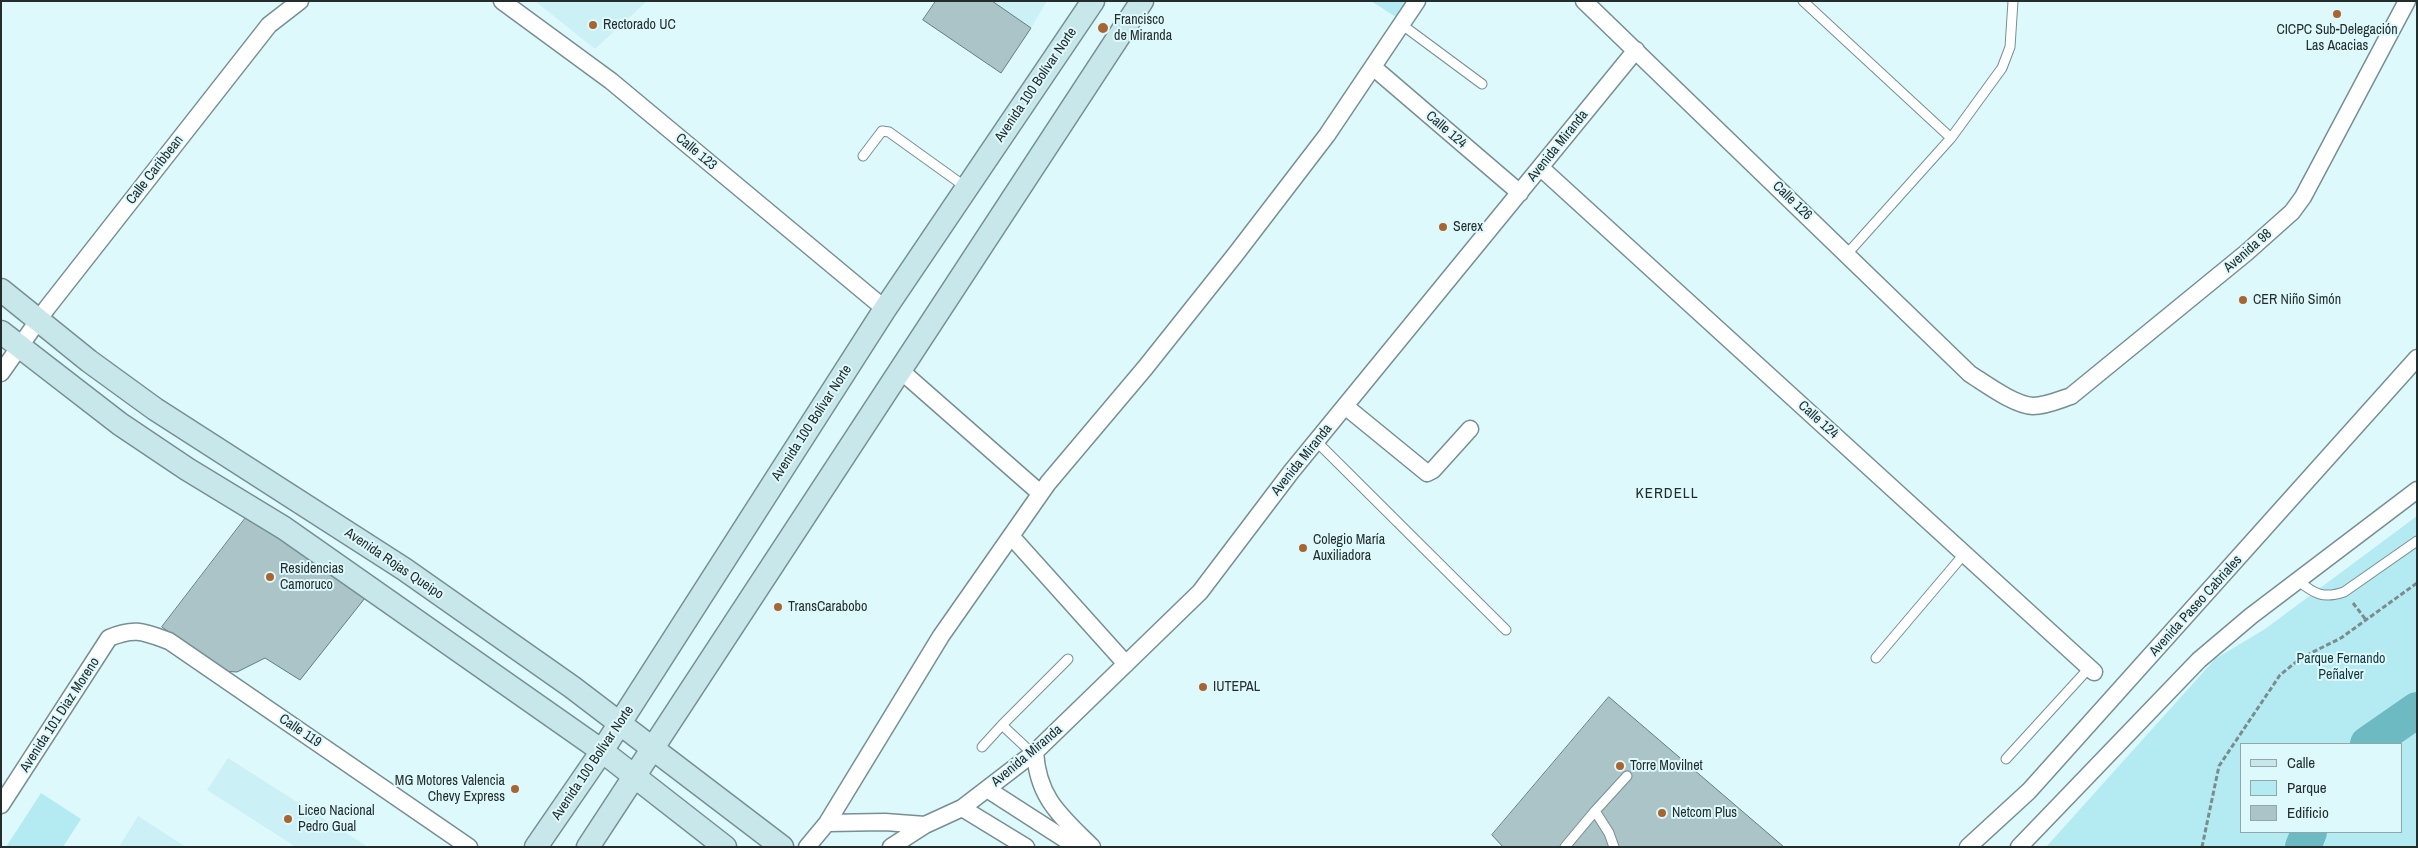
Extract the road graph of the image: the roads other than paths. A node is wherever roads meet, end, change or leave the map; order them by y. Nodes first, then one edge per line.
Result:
1 (300, 1) edge
2 (502, 1) edge
3 (1093, 1) edge
4 (1142, 1) edge
5 (1417, 1) edge
6 (1584, 1) edge
7 (1803, 1) edge
8 (2012, 1) edge
9 (2406, 1) edge
10 (1401, 24) junction
11 (1636, 50) junction
12 (1373, 67) junction
13 (1482, 84) dead end
14 (1951, 138) junction
15 (863, 156) dead end
16 (1541, 168) junction
17 (967, 188) junction
18 (1520, 193) junction
19 (1848, 254) junction
20 (1, 290) edge
21 (885, 309) junction
22 (39, 320) junction
23 (1, 332) edge
24 (20, 348) junction
25 (2413, 363) edge
26 (900, 370) junction
27 (1, 373) edge
28 (2004, 395) joint
29 (1344, 406) junction
30 (1470, 429) dead end
31 (1316, 441) junction
32 (2417, 490) edge
33 (1040, 493) junction
34 (1011, 536) junction
35 (2417, 542) edge
36 (1964, 553) junction
37 (2298, 581) junction
38 (1506, 630) dead end
39 (124, 632) joint
40 (1876, 658) dead end
41 (1068, 659) dead end
42 (1126, 664) junction
43 (2092, 670) joint
44 (620, 723) junction
45 (1002, 725) junction
46 (982, 747) dead end
47 (654, 750) junction
48 (602, 751) junction
49 (1034, 753) junction
50 (2006, 759) dead end
51 (1627, 776) dead end
52 (635, 777) junction
53 (987, 790) junction
54 (1, 805) edge
55 (962, 808) junction
56 (1596, 811) junction
57 (827, 823) junction
58 (925, 825) junction
59 (469, 847) edge
60 (536, 847) edge
61 (588, 847) edge
62 (725, 847) edge
63 (782, 847) edge
64 (806, 847) edge
65 (891, 847) edge
66 (1026, 847) edge
67 (1077, 847) edge
68 (1092, 847) edge
69 (1565, 847) edge
70 (1614, 847) edge
71 (1968, 847) edge
72 (2018, 847) edge

1 - 22 street, Calle Caribbean
2 - 21 street, Calle 123
3 - 17 main road, Avenida 100 Bolívar Norte
4 - 26 main road
5 - 10 street
6 - 11 street, Calle 126
7 - 14 lane
8 - 14 lane
9 - 28 street, Avenida 98
10 - 12 street
10 - 13 lane
11 - 16 street, Avenida Miranda
11 - 19 street, Calle 126
12 - 18 street, Calle 124
12 - 33 street
14 - 19 lane
15 - 17 lane
16 - 18 street, Avenida Miranda
16 - 36 street, Calle 124
17 - 21 main road, Avenida 100 Bolívar Norte
18 - 29 street, Avenida Miranda
19 - 28 street, Calle 126
20 - 22 main road, Avenida Rojas Queipo
21 - 44 main road, Avenida 100 Bolívar Norte
22 - 24 street, Calle Caribbean
22 - 44 main road, Avenida Rojas Queipo
23 - 24 main road
24 - 27 street, Calle Caribbean
24 - 48 main road
25 - 71 street, Avenida Paseo Cabriales
26 - 33 street
26 - 47 main road
29 - 30 street
29 - 31 street, Avenida Miranda
31 - 38 lane
31 - 42 street, Avenida Miranda
32 - 37 street
33 - 34 street
34 - 42 street
34 - 57 street
35 - 37 lane
36 - 40 lane
36 - 43 street, Calle 124
37 - 72 street
39 - 54 street, Avenida 101 Diaz Moreno
39 - 59 street, Calle 119
41 - 45 lane
42 - 49 street, Avenida Miranda
43 - 50 lane
44 - 47 main road, Avenida Rojas Queipo
44 - 48 main road, Avenida 100 Bolívar Norte
45 - 46 lane
45 - 49 lane
47 - 52 main road
47 - 63 main road, Avenida Rojas Queipo
48 - 52 main road
48 - 60 main road, Avenida 100 Bolívar Norte
49 - 53 street, Avenida Miranda
49 - 68 street
51 - 56 lane
52 - 61 main road
52 - 62 main road
53 - 55 street, Avenida Miranda
53 - 67 street
55 - 58 street, Avenida Miranda
55 - 66 street
56 - 69 lane
56 - 70 lane
57 - 58 street
57 - 64 street
58 - 65 street, Avenida Miranda

